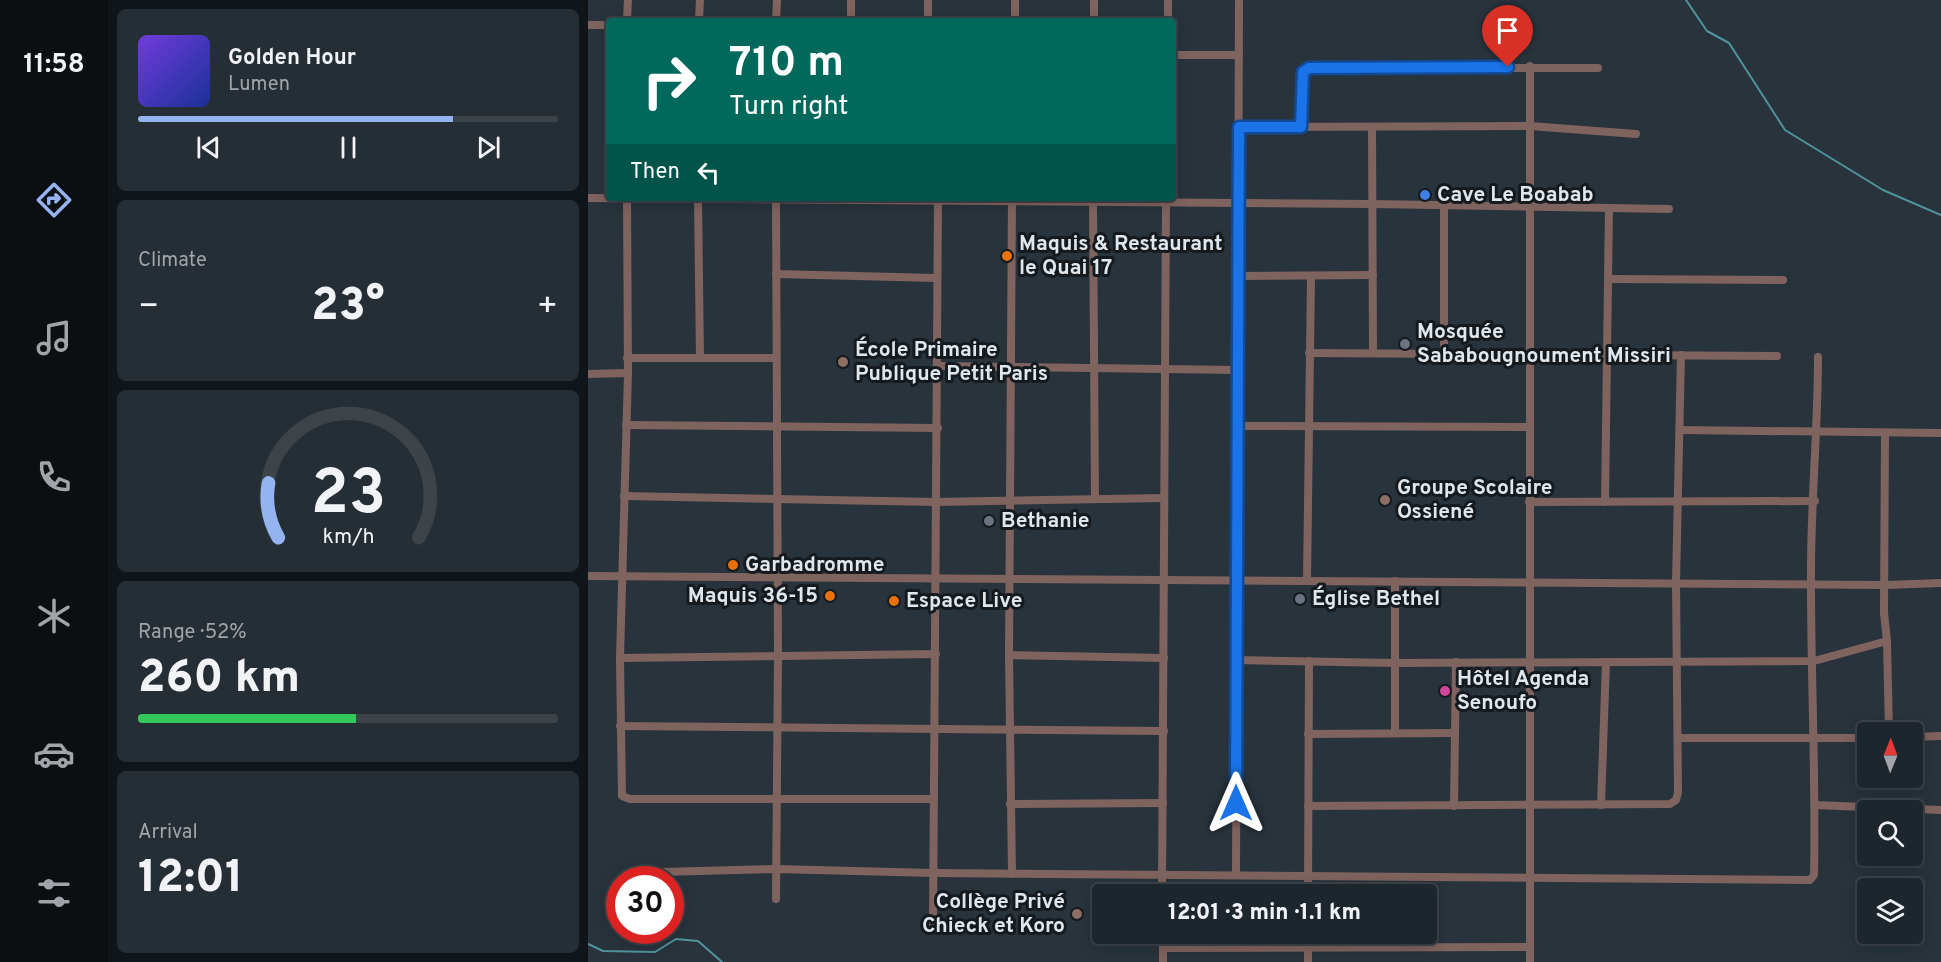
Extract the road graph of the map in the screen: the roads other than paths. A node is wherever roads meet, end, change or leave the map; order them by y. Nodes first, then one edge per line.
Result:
1 (628, 0) edge
2 (700, 0) edge
3 (777, 0) edge
4 (851, 0) edge
5 (928, 0) edge
6 (1015, 0) edge
7 (1094, 0) edge
8 (1168, 0) edge
9 (1239, 0) edge
10 (627, 18) edge
11 (699, 18) edge
12 (776, 18) edge
13 (851, 18) edge
14 (928, 18) edge
15 (1015, 18) edge
16 (1094, 18) edge
17 (1168, 18) edge
18 (588, 25) edge
19 (606, 25) edge
20 (1176, 55) edge
21 (1239, 55) junction
22 (1530, 66) junction
23 (1598, 69) dead end
24 (1530, 126) junction
25 (1239, 127) junction
26 (1301, 127) junction
27 (1372, 127) junction
28 (1636, 134) dead end
29 (588, 198) edge
30 (606, 198) edge
31 (1176, 200) edge
32 (627, 201) edge
33 (698, 201) edge
34 (776, 201) edge
35 (938, 201) edge
36 (1012, 201) edge
37 (1093, 201) edge
38 (1166, 201) edge
39 (1238, 202) junction
40 (1372, 204) junction
41 (1444, 206) junction
42 (1530, 207) junction
43 (1609, 208) junction
44 (1669, 209) dead end
45 (776, 274) junction
46 (1373, 275) junction
47 (1239, 276) junction
48 (1311, 277) junction
49 (936, 278) junction
50 (1610, 279) junction
51 (1782, 280) dead end
52 (1373, 352) junction
53 (1444, 352) junction
54 (1531, 352) junction
55 (1309, 353) junction
56 (1607, 355) junction
57 (1681, 355) junction
58 (1777, 356) dead end
59 (1818, 357) dead end
60 (627, 358) junction
61 (700, 358) junction
62 (775, 358) junction
63 (937, 366) junction
64 (1011, 366) junction
65 (1094, 367) junction
66 (1167, 369) junction
67 (1238, 370) junction
68 (628, 373) junction
69 (588, 374) edge
70 (626, 425) junction
71 (777, 426) junction
72 (1238, 426) junction
73 (1310, 426) junction
74 (1530, 427) junction
75 (938, 428) junction
76 (1680, 430) junction
77 (1818, 431) junction
78 (1885, 433) junction
79 (1941, 433) edge
80 (624, 496) junction
81 (777, 498) junction
82 (1164, 498) junction
83 (1095, 499) junction
84 (1012, 500) junction
85 (1815, 501) junction
86 (936, 502) junction
87 (1528, 502) junction
88 (1605, 502) junction
89 (1679, 502) junction
90 (588, 576) edge
91 (623, 576) junction
92 (777, 577) junction
93 (1012, 579) junction
94 (1164, 579) junction
95 (935, 580) junction
96 (1236, 580) junction
97 (1307, 580) junction
98 (1395, 581) junction
99 (1529, 582) junction
100 (1677, 582) junction
101 (1941, 582) edge
102 (1811, 583) junction
103 (1885, 585) junction
104 (1887, 641) junction
105 (778, 654) junction
106 (936, 654) junction
107 (1009, 656) junction
108 (620, 658) junction
109 (1164, 658) junction
110 (1237, 660) junction
111 (1678, 660) junction
112 (1309, 661) junction
113 (1529, 661) junction
114 (1814, 661) junction
115 (1456, 662) junction
116 (1606, 662) junction
117 (1395, 663) junction
118 (1889, 722) edge
119 (620, 726) junction
120 (777, 729) junction
121 (1011, 729) junction
122 (934, 730) junction
123 (1164, 731) junction
124 (1455, 733) junction
125 (1308, 734) junction
126 (1395, 734) junction
127 (1941, 736) edge
128 (1923, 737) edge
129 (1678, 738) junction
130 (1812, 738) junction
131 (1857, 738) edge
132 (777, 799) junction
133 (934, 799) junction
134 (1163, 803) junction
135 (1010, 804) junction
136 (1601, 805) junction
137 (1815, 805) junction
138 (1308, 806) junction
139 (1454, 806) junction
140 (1530, 806) junction
141 (1941, 810) edge
142 (776, 870) junction
143 (684, 872) edge
144 (934, 873) junction
145 (1012, 873) junction
146 (1162, 875) junction
147 (1236, 875) junction
148 (1308, 875) junction
149 (1528, 876) junction
150 (1162, 884) edge
151 (1308, 884) edge
152 (776, 898) dead end
153 (933, 927) dead end
154 (1163, 944) edge
155 (1308, 944) edge
156 (1530, 947) junction
157 (1163, 948) junction
158 (1308, 948) junction
159 (1163, 962) edge
160 (1308, 962) edge
161 (1530, 962) edge

1 - 10 street
2 - 11 street
3 - 12 street
4 - 13 street
5 - 14 street
6 - 15 street
7 - 16 street
8 - 17 street
9 - 21 street
18 - 19 street
20 - 21 street
21 - 25 street
22 - 23 street
22 - 24 street
22 - 26 street
24 - 27 street
24 - 28 street
24 - 42 street
25 - 26 street
25 - 39 street
26 - 27 street
27 - 40 street
29 - 30 street
31 - 39 street
32 - 60 street
33 - 61 street
34 - 45 street
35 - 49 street
36 - 64 street
37 - 65 street
38 - 66 street
39 - 40 street
39 - 47 street
40 - 41 street
40 - 46 street
41 - 42 street
41 - 53 street
42 - 43 street
42 - 54 street
43 - 44 street
43 - 50 street
45 - 49 street
45 - 62 street
46 - 48 street
46 - 52 street
47 - 48 street
47 - 67 street
48 - 55 street
49 - 63 street
50 - 51 street
50 - 56 street
52 - 53 street
52 - 55 street
53 - 54 street
54 - 56 street
54 - 74 street
55 - 73 street
56 - 57 street
56 - 88 street
57 - 58 street
57 - 76 street
59 - 77 street
60 - 61 street
60 - 68 street
61 - 62 street
62 - 71 street
63 - 64 street
63 - 75 street
64 - 65 street
64 - 84 street
65 - 66 street
65 - 83 street
66 - 67 street
66 - 82 street
67 - 72 street
68 - 69 street
68 - 70 street
70 - 71 street
70 - 80 street
71 - 75 street
71 - 81 street
72 - 73 street
72 - 96 street
73 - 74 street
73 - 97 street
74 - 87 street
75 - 86 street
76 - 77 street
76 - 89 street
77 - 78 street
77 - 85 street
78 - 79 street
78 - 103 street
80 - 81 street
80 - 91 street
81 - 86 street
81 - 92 street
82 - 83 street
82 - 94 street
83 - 84 street
84 - 86 street
84 - 93 street
85 - 89 street
85 - 102 street
86 - 95 street
87 - 88 street
87 - 99 street
88 - 89 street
89 - 100 street
90 - 91 street
91 - 92 street
91 - 108 street
92 - 95 street
92 - 105 street
93 - 94 street
93 - 95 street
93 - 107 street
94 - 96 street
94 - 109 street
95 - 106 street
96 - 97 street
96 - 110 street
97 - 98 street
98 - 99 street
98 - 117 street
99 - 100 street
99 - 113 street
100 - 102 street
100 - 111 street
101 - 103 street
102 - 103 street
102 - 114 street
103 - 104 street
104 - 114 street
104 - 118 street
105 - 106 street
105 - 108 street
105 - 120 street
106 - 122 street
107 - 109 street
107 - 121 street
108 - 119 street
109 - 123 street
110 - 112 street
110 - 147 street
111 - 114 street
111 - 116 street
111 - 129 street
112 - 117 street
112 - 125 street
113 - 115 street
113 - 116 street
113 - 140 street
114 - 130 street
115 - 117 street
115 - 124 street
116 - 136 street
117 - 126 street
119 - 120 street
119 - 132 street
120 - 122 street
120 - 132 street
121 - 122 street
121 - 123 street
121 - 135 street
122 - 133 street
123 - 134 street
124 - 126 street
124 - 139 street
125 - 126 street
125 - 138 street
127 - 128 street
129 - 130 street
129 - 136 street
130 - 131 street
130 - 137 street
132 - 133 street
132 - 142 street
133 - 144 street
134 - 135 street
134 - 146 street
135 - 145 street
136 - 140 street
137 - 141 street
137 - 149 street
138 - 139 street
138 - 148 street
139 - 140 street
140 - 149 street
142 - 143 street
142 - 144 street
142 - 152 street
144 - 145 street
144 - 153 street
145 - 146 street
146 - 147 street
146 - 150 street
147 - 148 street
148 - 149 street
148 - 151 street
149 - 156 street
154 - 157 street
155 - 158 street
156 - 158 street
156 - 161 street
157 - 158 street
157 - 159 street
158 - 160 street

